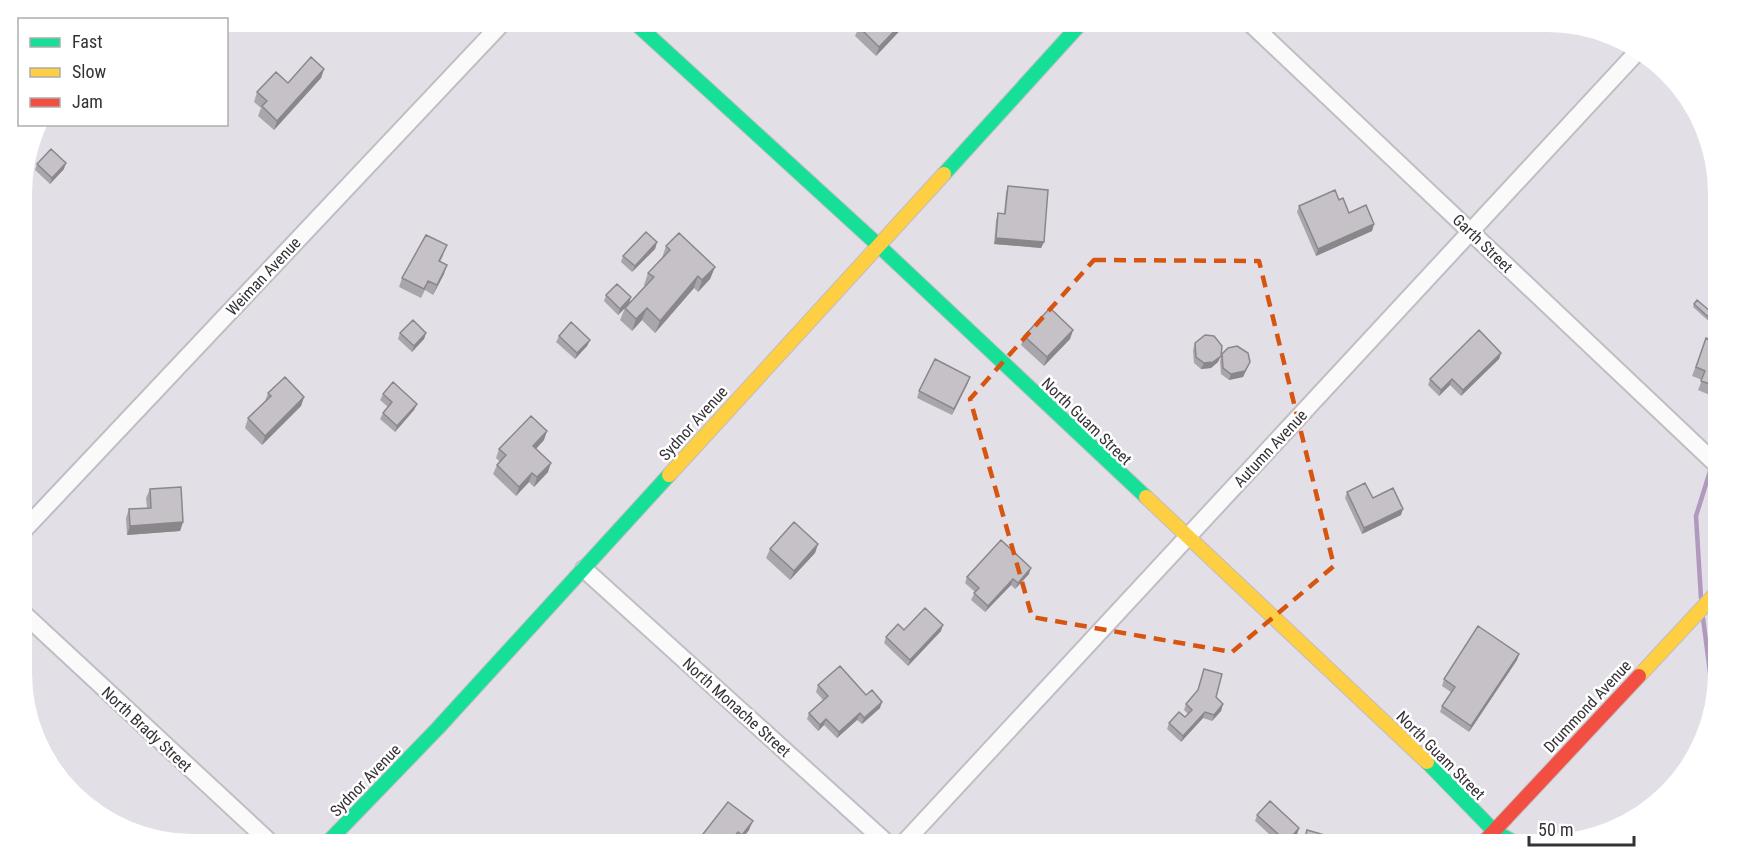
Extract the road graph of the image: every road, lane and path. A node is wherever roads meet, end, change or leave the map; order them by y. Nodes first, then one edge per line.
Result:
1 (1074, 31) edge
2 (1259, 31) edge
3 (494, 32) edge
4 (645, 32) edge
5 (1633, 57) edge
6 (1472, 231) junction
7 (878, 245) junction
8 (1708, 457) edge
9 (32, 521) edge
10 (1186, 538) junction
11 (584, 568) junction
12 (1708, 602) edge
13 (32, 621) edge
14 (1494, 831) junction
15 (261, 834) edge
16 (336, 834) edge
17 (877, 834) edge
18 (912, 834) edge
19 (1491, 834) edge
20 (1499, 834) edge

1 - 7 street, Sydnor Avenue
2 - 6 street, Garth Street
3 - 9 street, Weiman Avenue
4 - 7 street, North Guam Street
5 - 6 street, Autumn Avenue
6 - 8 street, Garth Street
6 - 10 street, Autumn Avenue
7 - 10 street, North Guam Street
7 - 11 street, Sydnor Avenue
10 - 14 street, North Guam Street
10 - 18 street, Autumn Avenue
11 - 16 street, Sydnor Avenue
11 - 17 street, North Monache Street
12 - 14 street, Drummond Avenue
13 - 15 street, North Brady Street
14 - 19 street, Drummond Avenue
14 - 20 street, North Guam Street

